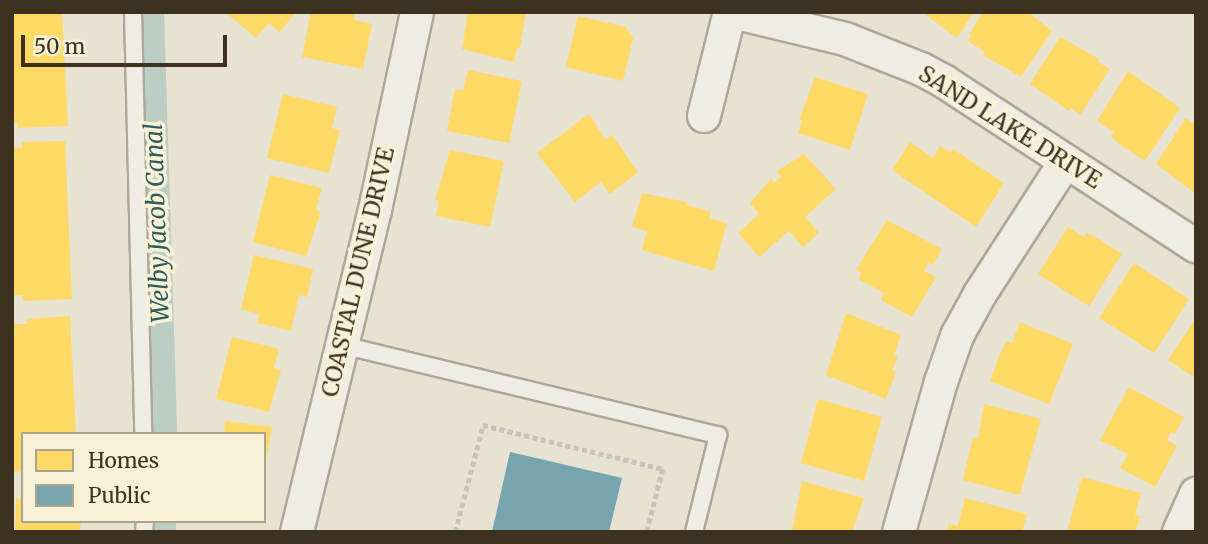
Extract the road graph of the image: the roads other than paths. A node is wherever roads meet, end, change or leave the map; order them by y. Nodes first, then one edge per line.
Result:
1 (133, 12) edge
2 (417, 12) edge
3 (731, 12) edge
4 (704, 116) dead end
5 (1066, 161) junction
6 (1196, 246) edge
7 (342, 345) junction
8 (143, 432) edge
9 (1196, 494) edge
10 (298, 532) edge
11 (694, 532) edge
12 (899, 532) edge
13 (1179, 532) edge

1 - 8 lane
2 - 7 street, COASTAL DUNE DRIVE
3 - 4 street
3 - 5 street, SAND LAKE DRIVE
5 - 6 street, SAND LAKE DRIVE
5 - 12 street
7 - 10 street, COASTAL DUNE DRIVE
7 - 11 lane
9 - 13 street

